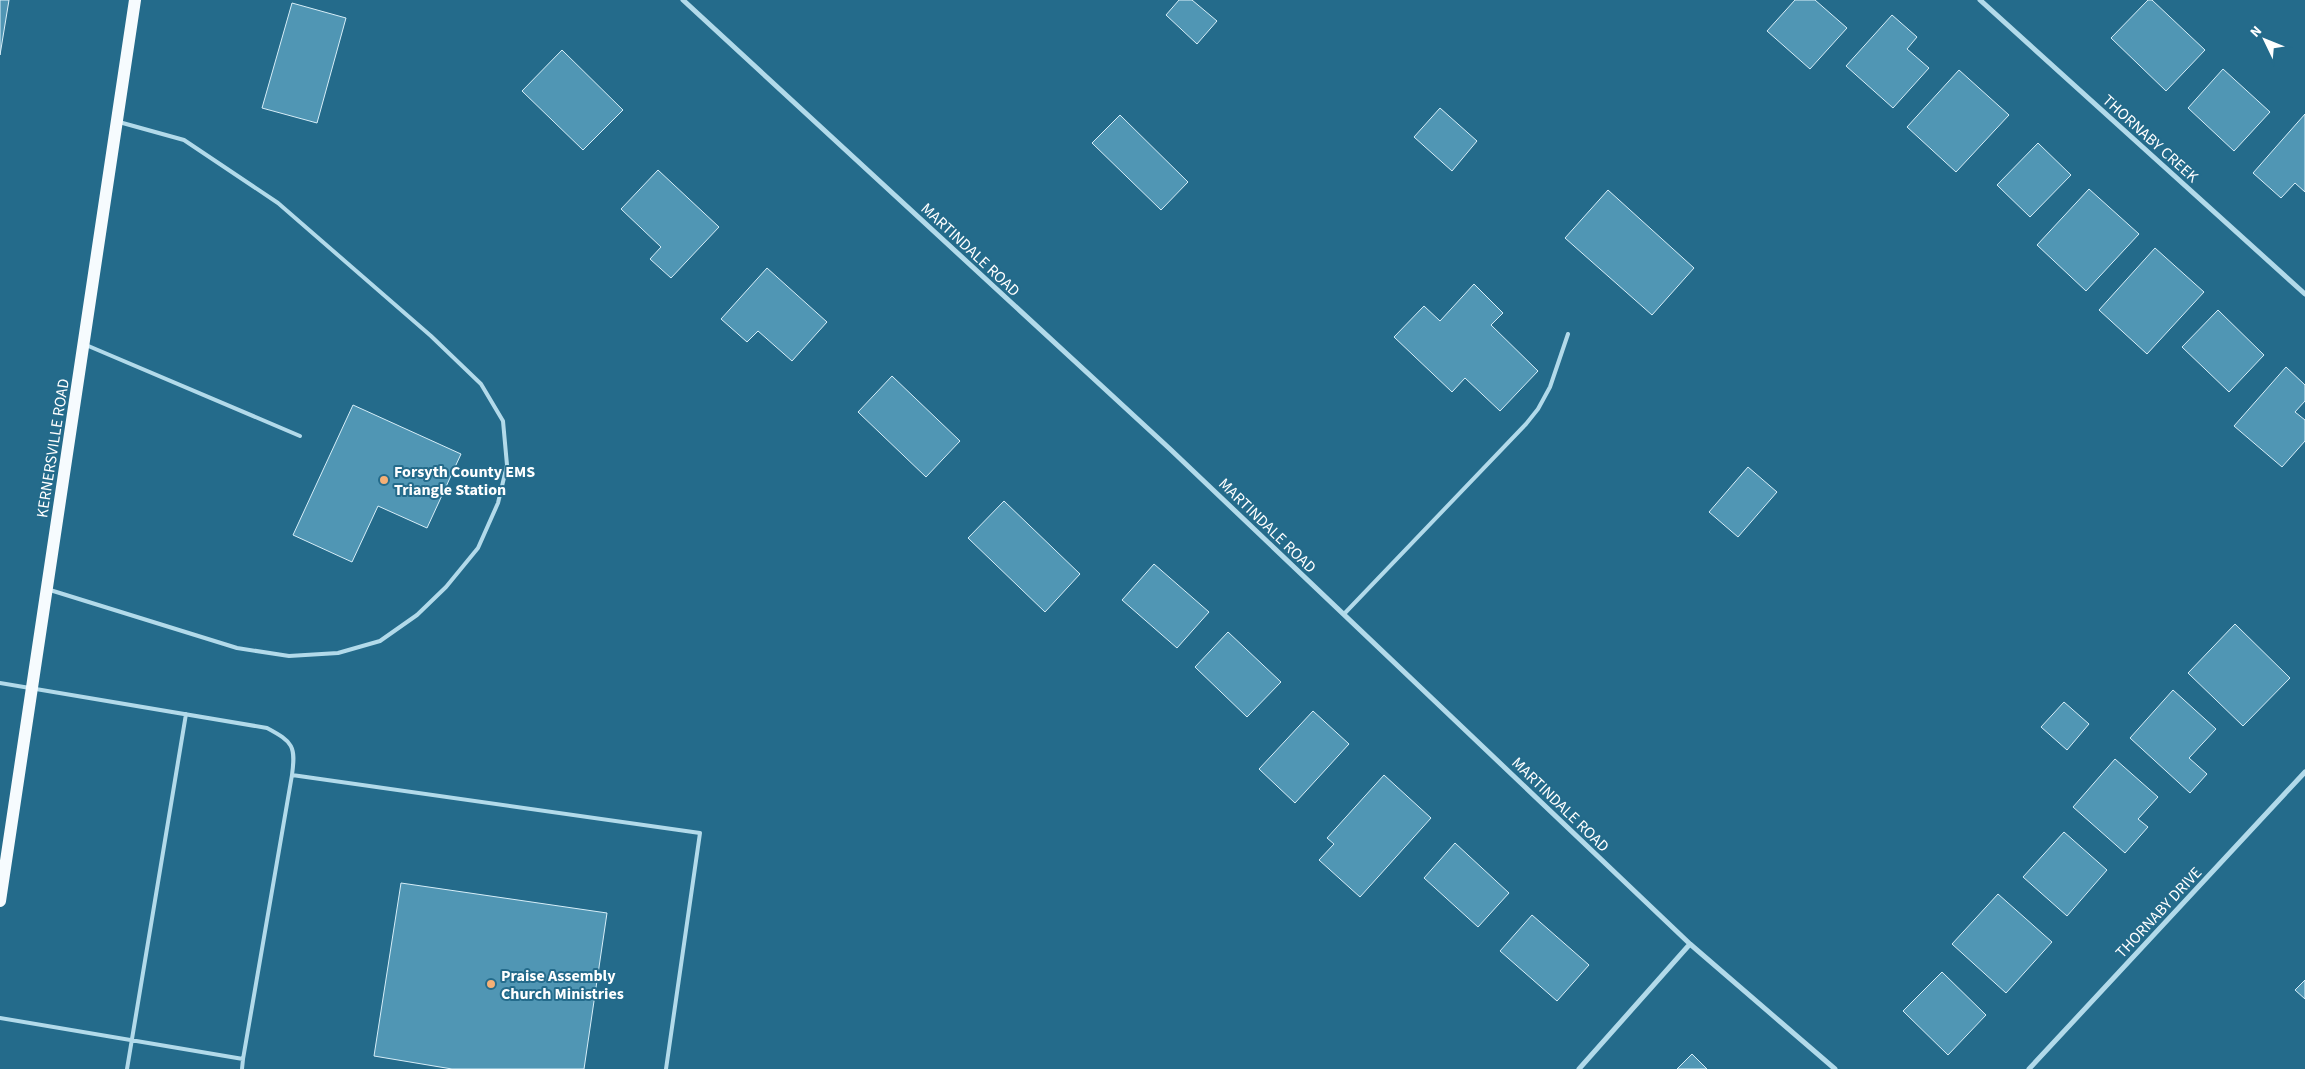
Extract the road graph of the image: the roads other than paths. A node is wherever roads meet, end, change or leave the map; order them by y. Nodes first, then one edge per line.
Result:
1 (135, 0) edge
2 (683, 0) edge
3 (1980, 0) edge
4 (117, 121) junction
5 (2305, 294) edge
6 (1568, 334) dead end
7 (84, 344) junction
8 (300, 436) dead end
9 (47, 590) junction
10 (1344, 614) junction
11 (0, 683) edge
12 (32, 689) junction
13 (186, 714) junction
14 (2305, 772) edge
15 (292, 775) junction
16 (0, 901) edge
17 (1690, 944) junction
18 (0, 1018) edge
19 (132, 1040) junction
20 (243, 1059) junction
21 (127, 1069) edge
22 (242, 1069) edge
23 (666, 1069) edge
24 (1578, 1069) edge
25 (1835, 1069) edge
26 (2029, 1069) edge

1 - 4 main road, KERNERSVILLE ROAD
2 - 10 street, MARTINDALE ROAD
3 - 5 street, THORNABY CREEK
4 - 7 main road, KERNERSVILLE ROAD
4 - 9 lane
6 - 10 lane
7 - 8 lane
7 - 9 main road, KERNERSVILLE ROAD
9 - 12 main road, KERNERSVILLE ROAD
10 - 17 street, MARTINDALE ROAD
11 - 12 lane
12 - 13 lane
12 - 16 main road, KERNERSVILLE ROAD
13 - 15 lane
13 - 19 lane
14 - 26 street, THORNABY DRIVE
15 - 20 lane
15 - 23 lane
17 - 24 street
17 - 25 street, MARTINDALE ROAD
18 - 19 lane
19 - 20 lane
19 - 21 lane
20 - 22 lane

